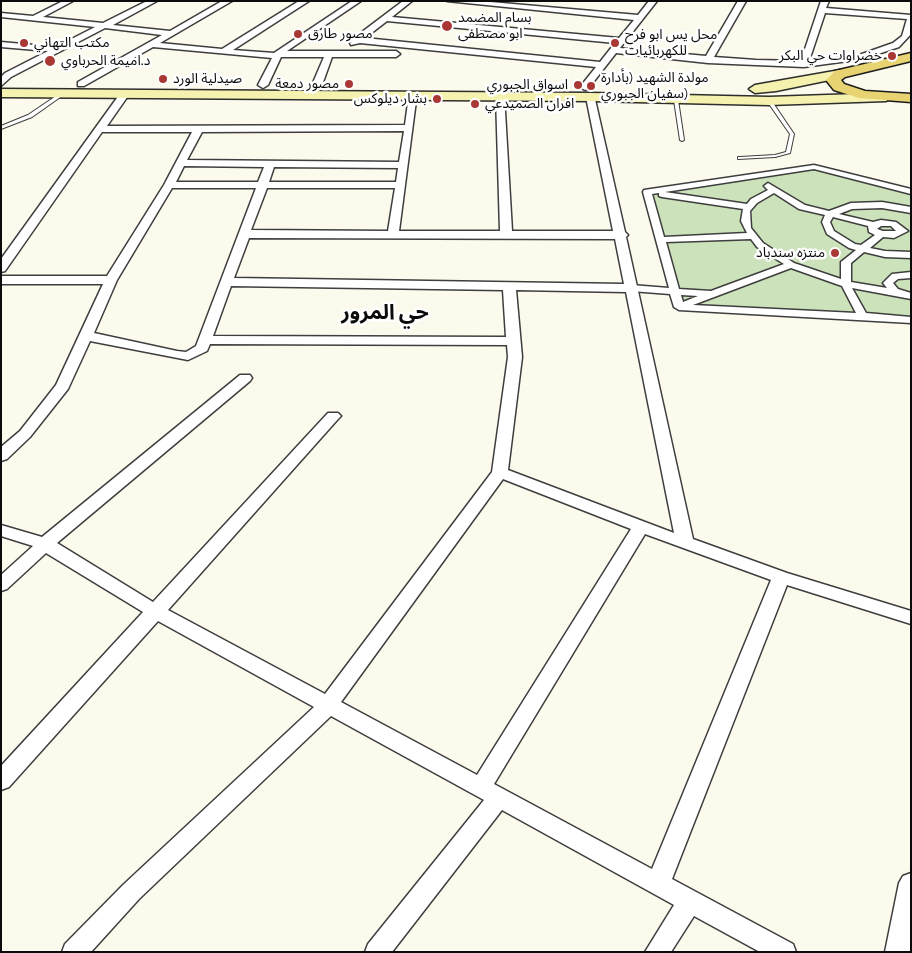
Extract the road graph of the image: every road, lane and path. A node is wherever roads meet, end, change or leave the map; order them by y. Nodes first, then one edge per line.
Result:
1 (69, 1) edge
2 (152, 1) edge
3 (228, 1) edge
4 (305, 1) edge
5 (357, 1) edge
6 (408, 1) edge
7 (451, 1) edge
8 (653, 1) edge
9 (742, 1) edge
10 (825, 1) edge
11 (822, 10) junction
12 (1, 15) edge
13 (911, 17) edge
14 (640, 18) junction
15 (33, 19) junction
16 (386, 19) junction
17 (107, 26) junction
18 (170, 33) junction
19 (357, 40) junction
20 (621, 41) junction
21 (1, 44) edge
22 (150, 44) junction
23 (58, 50) junction
24 (613, 50) junction
25 (224, 52) junction
26 (329, 54) junction
27 (340, 54) junction
28 (476, 54) junction
29 (277, 55) junction
30 (910, 57) edge
31 (708, 60) junction
32 (804, 64) junction
33 (602, 65) junction
34 (840, 74) junction
35 (3, 79) edge
36 (81, 84) junction
37 (263, 85) junction
38 (317, 85) junction
39 (588, 92) junction
40 (1, 93) edge
41 (64, 93) junction
42 (125, 93) junction
43 (243, 94) junction
44 (414, 95) junction
45 (501, 96) junction
46 (886, 97) junction
47 (911, 98) edge
48 (676, 100) junction
49 (769, 101) junction
50 (1, 128) edge
51 (199, 128) junction
52 (409, 128) junction
53 (100, 129) junction
54 (682, 140) dead end
55 (740, 158) dead end
56 (180, 163) junction
57 (270, 164) junction
58 (404, 165) junction
59 (753, 177) junction
60 (169, 185) junction
61 (262, 185) junction
62 (400, 185) junction
63 (774, 190) junction
64 (647, 192) junction
65 (911, 192) edge
66 (748, 207) junction
67 (911, 211) edge
68 (830, 214) junction
69 (893, 224) junction
70 (872, 225) junction
71 (243, 234) junction
72 (881, 234) junction
73 (906, 234) edge
74 (393, 235) junction
75 (506, 235) junction
76 (622, 235) junction
77 (751, 236) junction
78 (660, 240) junction
79 (862, 249) junction
80 (911, 255) edge
81 (791, 265) junction
82 (1, 268) edge
83 (911, 275) edge
84 (1, 280) edge
85 (111, 280) junction
86 (225, 282) junction
87 (846, 284) junction
88 (509, 286) junction
89 (631, 288) junction
90 (675, 291) junction
91 (714, 294) junction
92 (906, 294) edge
93 (679, 307) junction
94 (863, 316) junction
95 (911, 320) edge
96 (86, 336) junction
97 (205, 340) junction
98 (513, 341) junction
99 (245, 378) dead end
100 (332, 416) dead end
101 (1, 456) edge
102 (500, 472) junction
103 (641, 527) junction
104 (1, 530) edge
105 (685, 543) junction
106 (45, 544) junction
107 (781, 577) junction
108 (1, 585) edge
109 (155, 611) junction
110 (911, 618) edge
111 (329, 704) junction
112 (1, 781) edge
113 (491, 792) junction
114 (658, 884) junction
115 (911, 884) edge
116 (691, 900) junction
117 (74, 952) edge
118 (377, 952) edge
119 (657, 952) edge
120 (784, 952) edge
121 (897, 952) edge

1 - 15 street
2 - 17 street
3 - 18 street
4 - 25 street
5 - 29 street
6 - 16 street
7 - 14 street
8 - 14 street
9 - 31 street
10 - 11 street
11 - 13 street
11 - 32 street
12 - 15 street
13 - 32 street
14 - 20 street
15 - 17 street
16 - 19 street
16 - 20 street
17 - 18 street
17 - 23 street
18 - 22 street
19 - 27 street
19 - 28 street
20 - 24 street
21 - 23 street
22 - 25 street
22 - 36 street
23 - 35 street
24 - 31 street
24 - 33 street
25 - 29 street
26 - 27 street
26 - 29 street
26 - 38 street
27 - 28 street
28 - 33 street
29 - 37 street
30 - 34 main road
31 - 32 street
33 - 39 street
34 - 39 main road
34 - 46 main road
35 - 36 main road
36 - 37 main road
37 - 38 main road
37 - 43 main road
38 - 39 main road
39 - 45 main road
39 - 48 main road
39 - 76 street
40 - 41 main road
41 - 42 main road
41 - 50 lane
42 - 43 main road
42 - 53 street
43 - 44 main road
44 - 45 main road
44 - 52 street
45 - 75 street
46 - 47 main road
46 - 49 main road
48 - 49 main road
48 - 54 lane
49 - 55 lane
51 - 52 street
51 - 53 street
51 - 56 street
52 - 58 street
53 - 82 street
56 - 57 street
56 - 60 street
57 - 58 street
57 - 61 street
58 - 62 street
59 - 63 street
59 - 64 street
59 - 65 street
60 - 61 street
60 - 85 street
61 - 62 street
61 - 71 street
62 - 74 street
63 - 66 street
63 - 68 street
64 - 66 street
64 - 78 street
66 - 77 street
67 - 68 street
67 - 69 street
68 - 70 street
68 - 79 street
69 - 70 street
69 - 73 street
70 - 72 street
71 - 74 street
71 - 86 street
72 - 73 street
72 - 79 street
74 - 75 street
75 - 76 street
76 - 89 street
77 - 78 street
77 - 81 street
78 - 90 street
79 - 80 street
79 - 87 street
81 - 87 street
81 - 91 street
83 - 92 street
84 - 85 street
85 - 96 street
86 - 88 street
86 - 97 street
87 - 92 street
87 - 94 street
88 - 89 street
88 - 98 street
89 - 90 street
89 - 105 street
90 - 91 street
90 - 93 street
91 - 93 street
93 - 94 street
94 - 95 street
96 - 97 street
96 - 101 street
97 - 98 street
98 - 102 street
99 - 106 street
100 - 109 street
102 - 103 street
102 - 111 street
103 - 105 street
103 - 113 street
104 - 106 street
105 - 107 street
106 - 108 street
106 - 109 street
107 - 110 street
107 - 114 street
109 - 111 street
109 - 112 street
111 - 113 street
111 - 117 street
113 - 114 street
113 - 118 street
114 - 116 street
115 - 121 street
116 - 119 street
116 - 120 street

